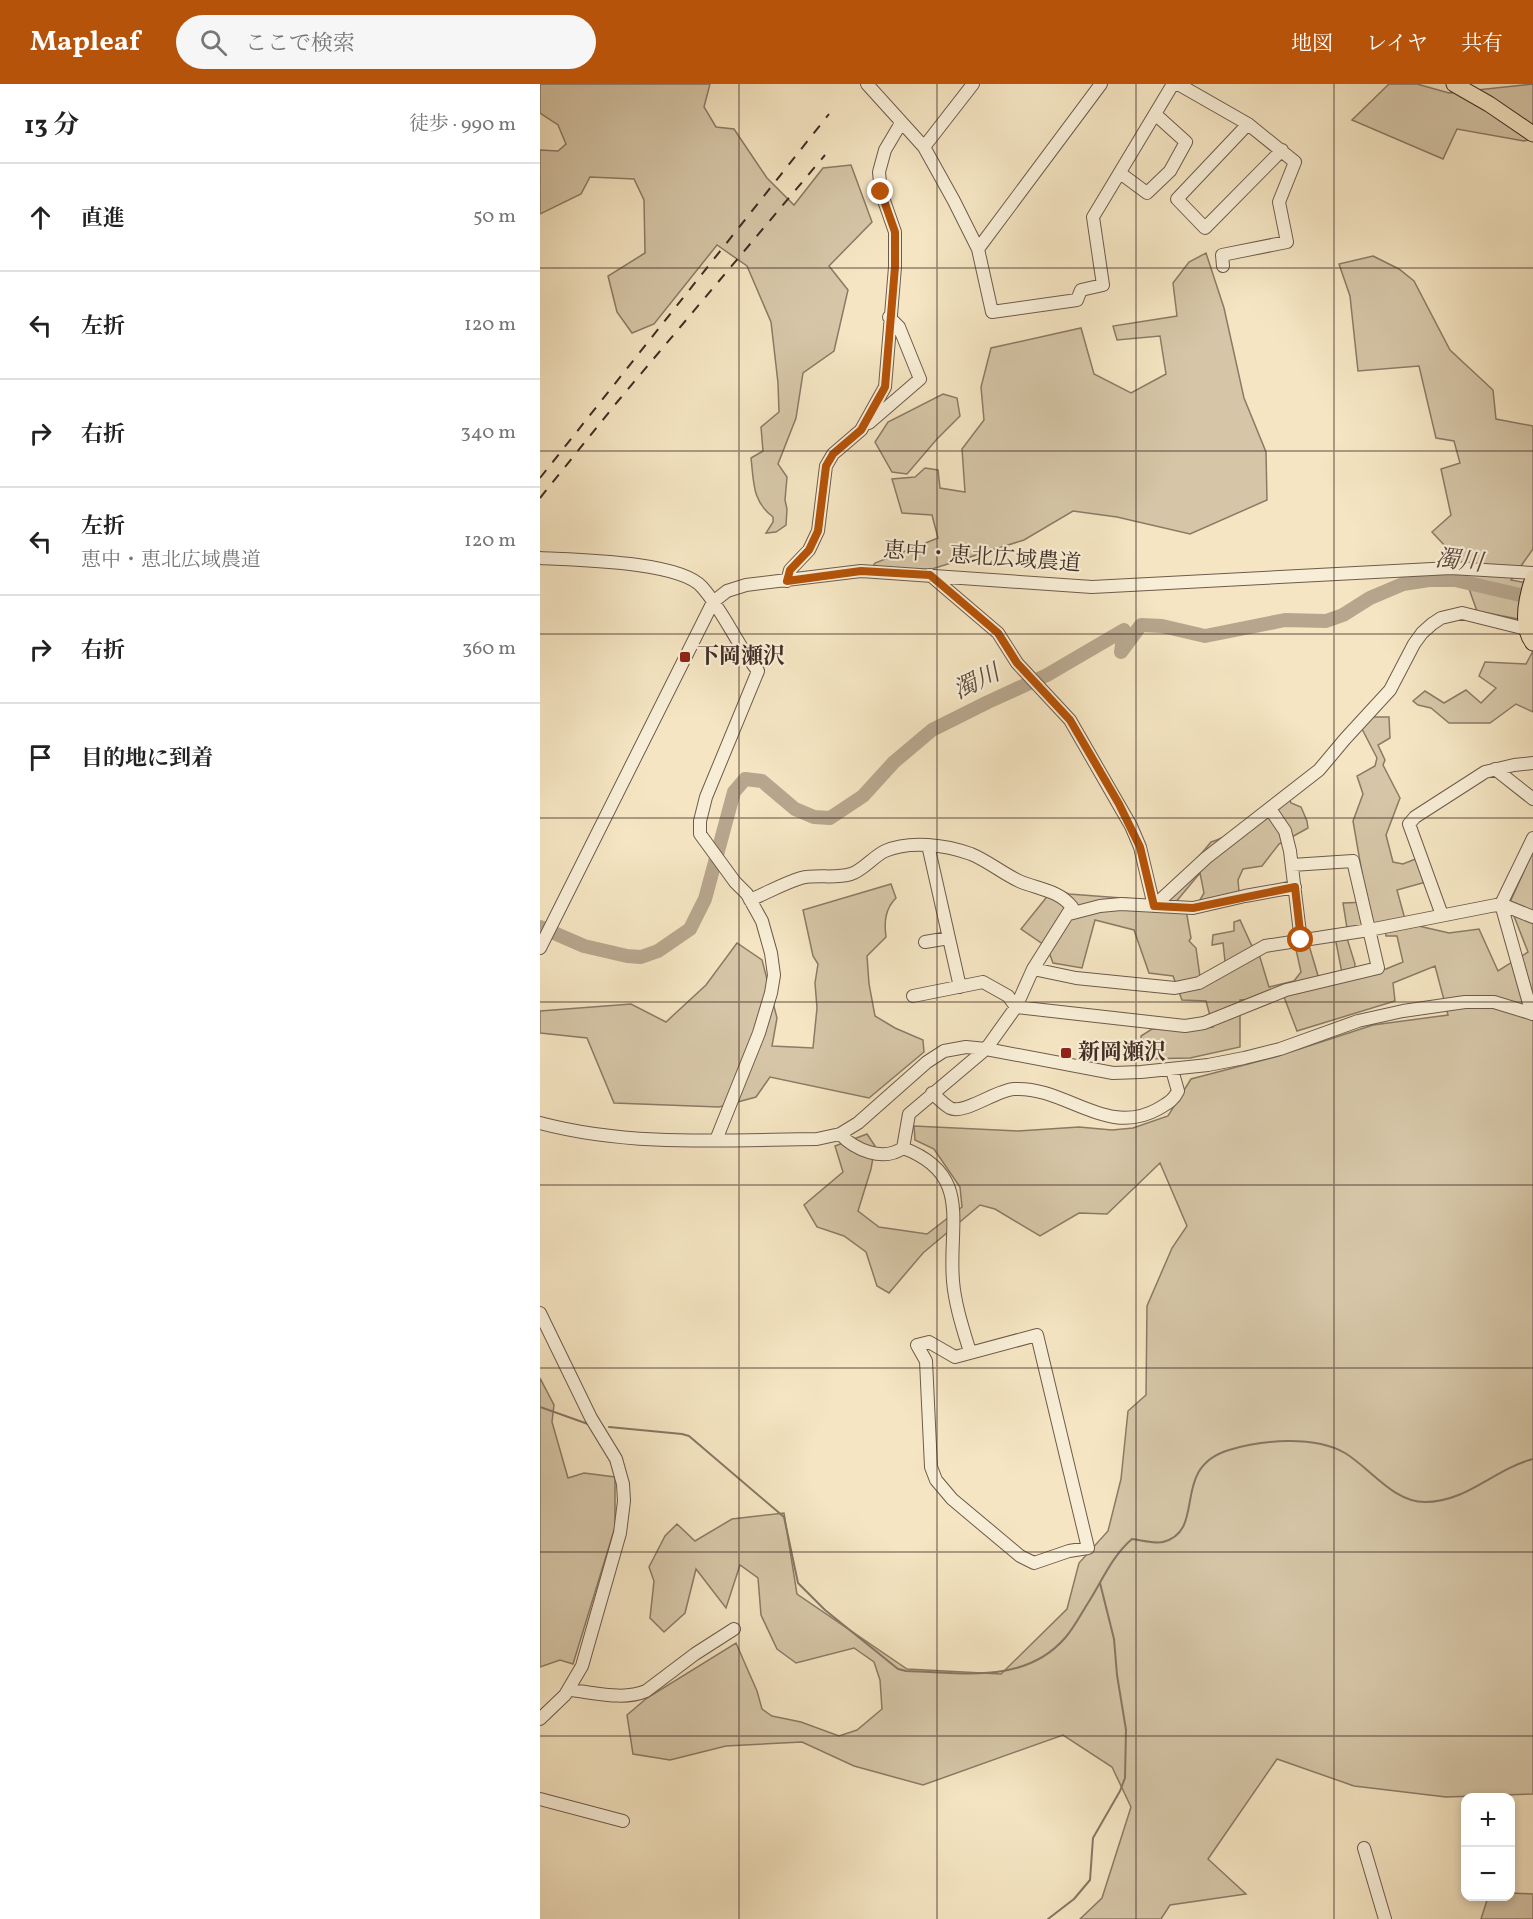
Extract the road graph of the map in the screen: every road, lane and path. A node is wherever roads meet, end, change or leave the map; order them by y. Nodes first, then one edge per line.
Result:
1 (867, 84) edge
2 (973, 84) edge
3 (1101, 84) edge
4 (1173, 84) edge
5 (1178, 84) edge
6 (1454, 84) edge
7 (1155, 114) junction
8 (901, 123) junction
9 (1248, 124) junction
10 (1533, 134) edge
11 (924, 147) junction
12 (1282, 150) junction
13 (1120, 173) junction
14 (978, 249) junction
15 (1223, 266) dead end
16 (889, 317) junction
17 (861, 430) junction
18 (540, 558) edge
19 (1533, 573) edge
20 (930, 575) junction
21 (787, 581) junction
22 (1531, 583) edge
23 (713, 602) junction
24 (1526, 623) junction
25 (1533, 643) edge
26 (1533, 763) edge
27 (1495, 769) junction
28 (1533, 799) edge
29 (1270, 809) junction
30 (1533, 840) edge
31 (928, 845) junction
32 (1292, 865) junction
33 (1295, 887) junction
34 (750, 900) junction
35 (1501, 904) junction
36 (1154, 906) junction
37 (1069, 914) junction
38 (1442, 915) junction
39 (1533, 917) edge
40 (1370, 930) junction
41 (949, 938) junction
42 (1301, 940) junction
43 (925, 942) dead end
44 (542, 944) edge
45 (1033, 969) junction
46 (960, 987) junction
47 (913, 996) dead end
48 (1016, 1006) junction
49 (1532, 1014) edge
50 (986, 1049) junction
51 (1172, 1070) junction
52 (932, 1093) junction
53 (540, 1123) edge
54 (840, 1134) junction
55 (716, 1140) junction
56 (903, 1148) junction
57 (540, 1313) edge
58 (970, 1352) junction
59 (734, 1629) dead end
60 (569, 1690) junction
61 (540, 1719) edge
62 (540, 1799) edge
63 (623, 1821) dead end
64 (1365, 1848) dead end
65 (1384, 1919) edge

1 - 8 street
2 - 11 street
3 - 14 street
4 - 7 street
5 - 9 street
6 - 10 main road
7 - 13 street
7 - 13 street
8 - 11 street
8 - 16 street
9 - 12 street
9 - 12 street
11 - 14 street
12 - 15 street
13 - 14 street
16 - 17 street
16 - 17 street
17 - 21 street
18 - 23 street
19 - 20 street, 恵中・恵北広域農道
20 - 21 street, 恵中・恵北広域農道
20 - 36 street
21 - 23 street, 恵中・恵北広域農道
22 - 24 main road
23 - 34 street
23 - 44 street
24 - 25 main road
24 - 29 street
26 - 27 street
27 - 28 street
27 - 38 street
29 - 32 street
29 - 36 street
30 - 35 street
31 - 34 street
31 - 37 street
31 - 41 street
32 - 33 street
32 - 40 street
33 - 36 street
33 - 42 street
34 - 55 street
35 - 38 street
35 - 39 street
35 - 49 street
36 - 37 street
37 - 45 street
38 - 40 street
40 - 42 street
40 - 48 street
41 - 43 street
41 - 46 street
42 - 45 street
45 - 48 street
46 - 47 street
46 - 48 street
48 - 50 street
49 - 51 street
50 - 51 street
50 - 52 street
50 - 54 street
51 - 52 street
52 - 56 street
53 - 55 street
54 - 55 street
54 - 56 street
56 - 58 street
57 - 60 street
58 - 58 street
59 - 60 street
60 - 61 street
62 - 63 street
64 - 65 street

